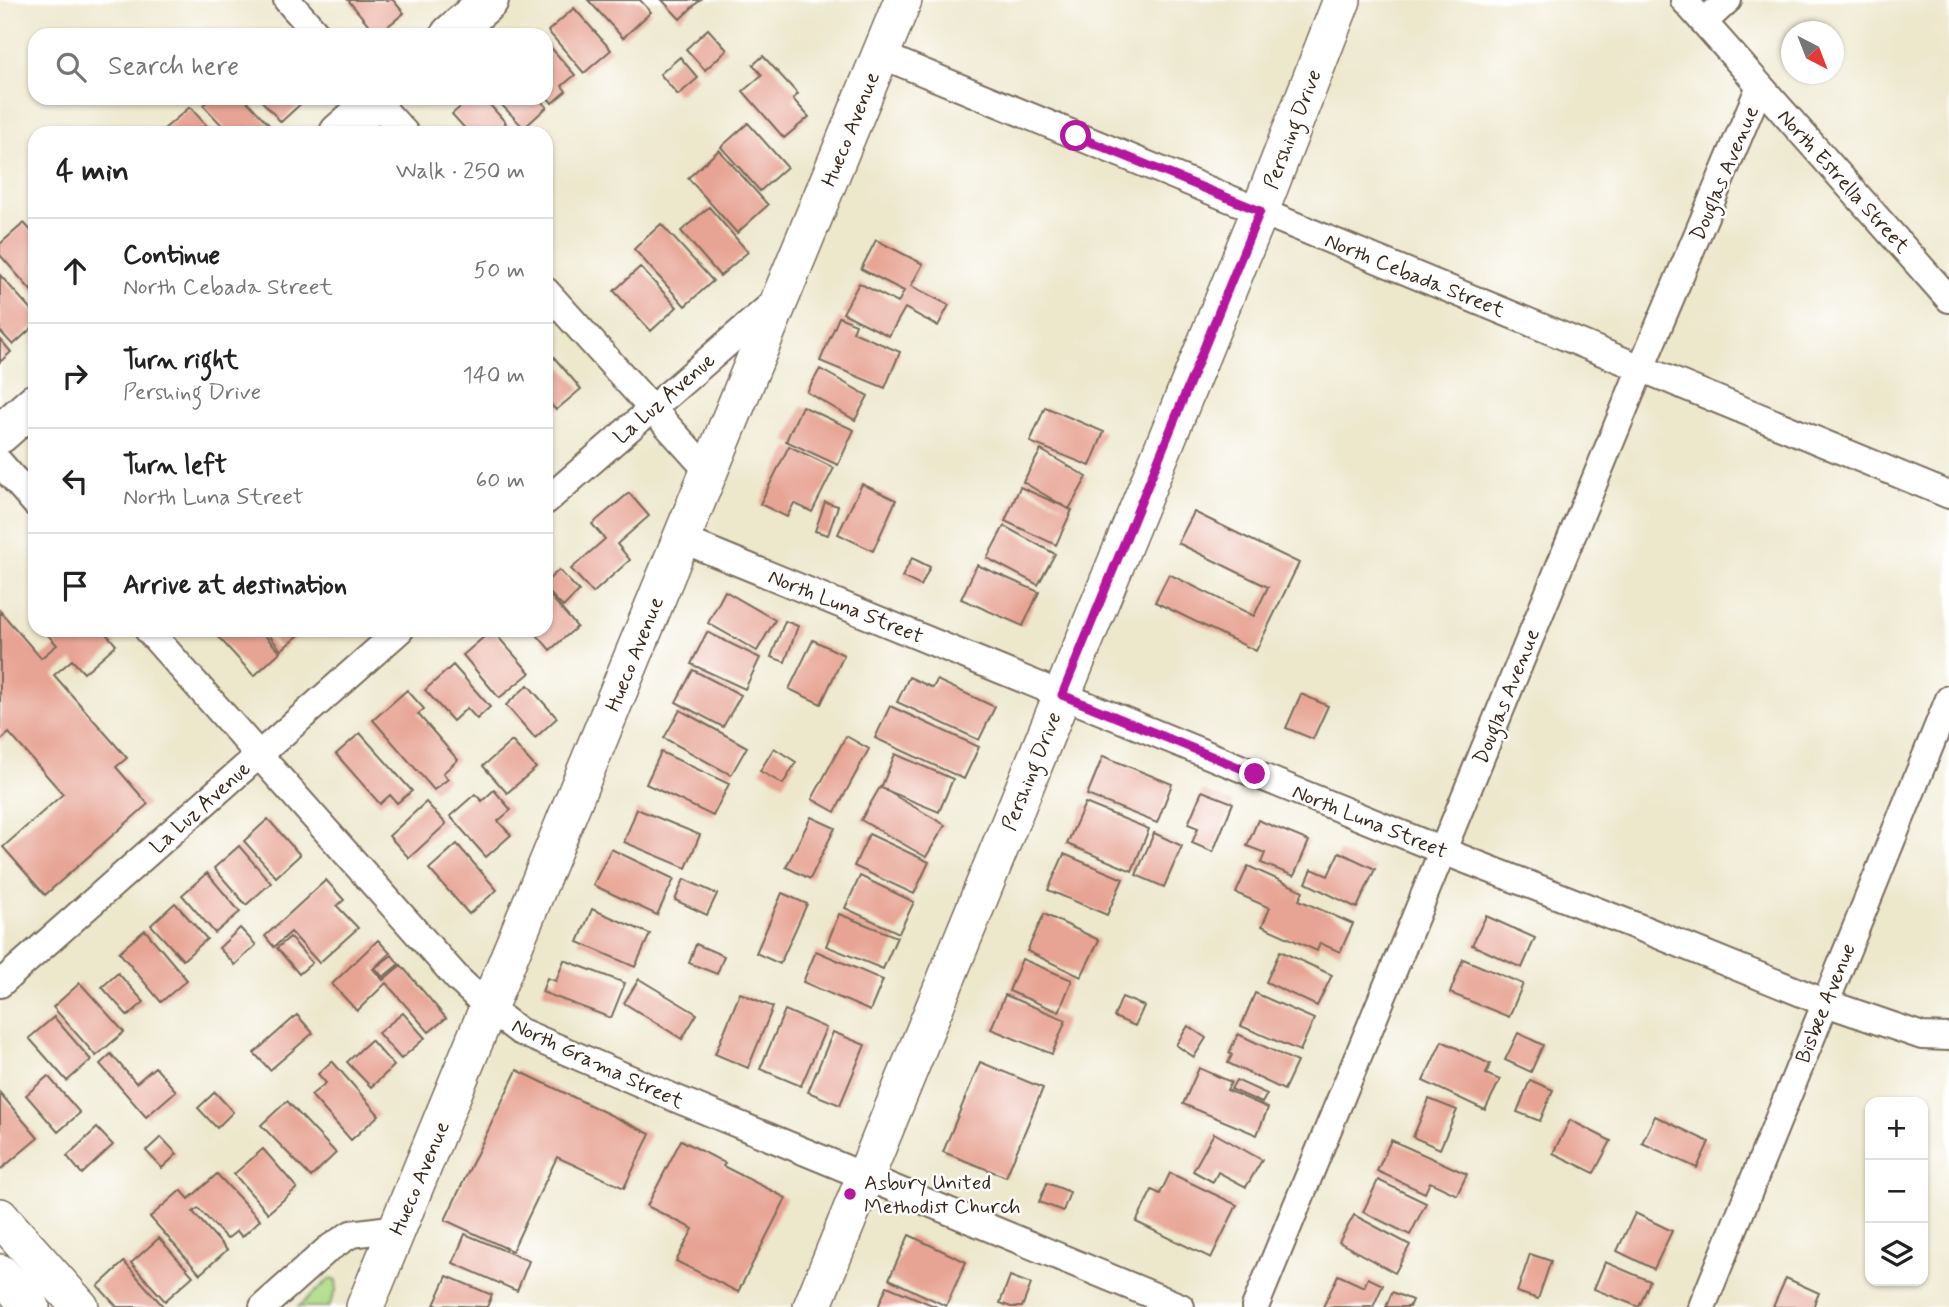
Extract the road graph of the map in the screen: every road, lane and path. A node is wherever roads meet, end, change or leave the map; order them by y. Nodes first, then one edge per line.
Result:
1 (287, 0) edge
2 (489, 0) edge
3 (903, 0) edge
4 (1342, 0) edge
5 (1684, 0) edge
6 (1728, 0) edge
7 (1704, 22) junction
8 (312, 28) edge
9 (458, 28) edge
10 (881, 55) junction
11 (1760, 86) junction
12 (369, 105) edge
13 (381, 105) edge
14 (347, 126) edge
15 (399, 126) edge
16 (1260, 211) junction
17 (782, 296) junction
18 (553, 299) edge
19 (1949, 299) edge
20 (1641, 368) junction
21 (651, 408) junction
22 (28, 409) edge
23 (0, 434) edge
24 (0, 463) edge
25 (709, 472) junction
26 (28, 495) edge
27 (553, 495) edge
28 (1949, 495) edge
29 (681, 539) junction
30 (154, 637) edge
31 (392, 637) edge
32 (1062, 695) junction
33 (1949, 699) edge
34 (258, 754) junction
35 (1443, 851) junction
36 (0, 984) edge
37 (1826, 1003) junction
38 (489, 1008) junction
39 (1949, 1037) edge
40 (865, 1177) junction
41 (0, 1217) edge
42 (398, 1228) junction
43 (0, 1273) edge
44 (31, 1307) edge
45 (80, 1307) edge
46 (263, 1307) edge
47 (365, 1307) edge
48 (811, 1307) edge
49 (1181, 1307) edge
50 (1255, 1307) edge
51 (1702, 1307) edge

1 - 8 street
2 - 9 main road
3 - 10 main road, Hueco Avenue
4 - 16 main road, Pershing Drive
5 - 7 street, North Estrella Street
6 - 7 street
7 - 11 street, North Estrella Street
10 - 16 street, North Cebada Street
10 - 17 main road, Hueco Avenue
11 - 19 street, North Estrella Street
11 - 20 street, Douglas Avenue
12 - 14 main road
13 - 15 street
16 - 20 street, North Cebada Street
16 - 32 main road, Pershing Drive
17 - 21 street, La Luz Avenue
17 - 25 main road, Hueco Avenue
18 - 21 street
20 - 28 street, North Cebada Street
20 - 35 street, Douglas Avenue
21 - 25 street
21 - 27 street, La Luz Avenue
22 - 23 main road
24 - 26 street
25 - 29 main road, Hueco Avenue
29 - 32 street, North Luna Street
29 - 38 main road, Hueco Avenue
30 - 34 street, North Grama Street
31 - 34 street, La Luz Avenue
32 - 35 street, North Luna Street
32 - 40 main road, Pershing Drive
33 - 37 street, Bisbee Avenue
34 - 36 street, La Luz Avenue
34 - 38 street, North Grama Street
35 - 37 street, North Luna Street
35 - 50 street, Douglas Avenue
37 - 39 street, North Luna Street
37 - 51 street, Bisbee Avenue
38 - 40 street, North Grama Street
38 - 42 main road, Hueco Avenue
40 - 48 main road, Pershing Drive
40 - 49 street, North Grama Street
41 - 45 main road
42 - 46 street
42 - 47 main road, Hueco Avenue
43 - 44 main road

